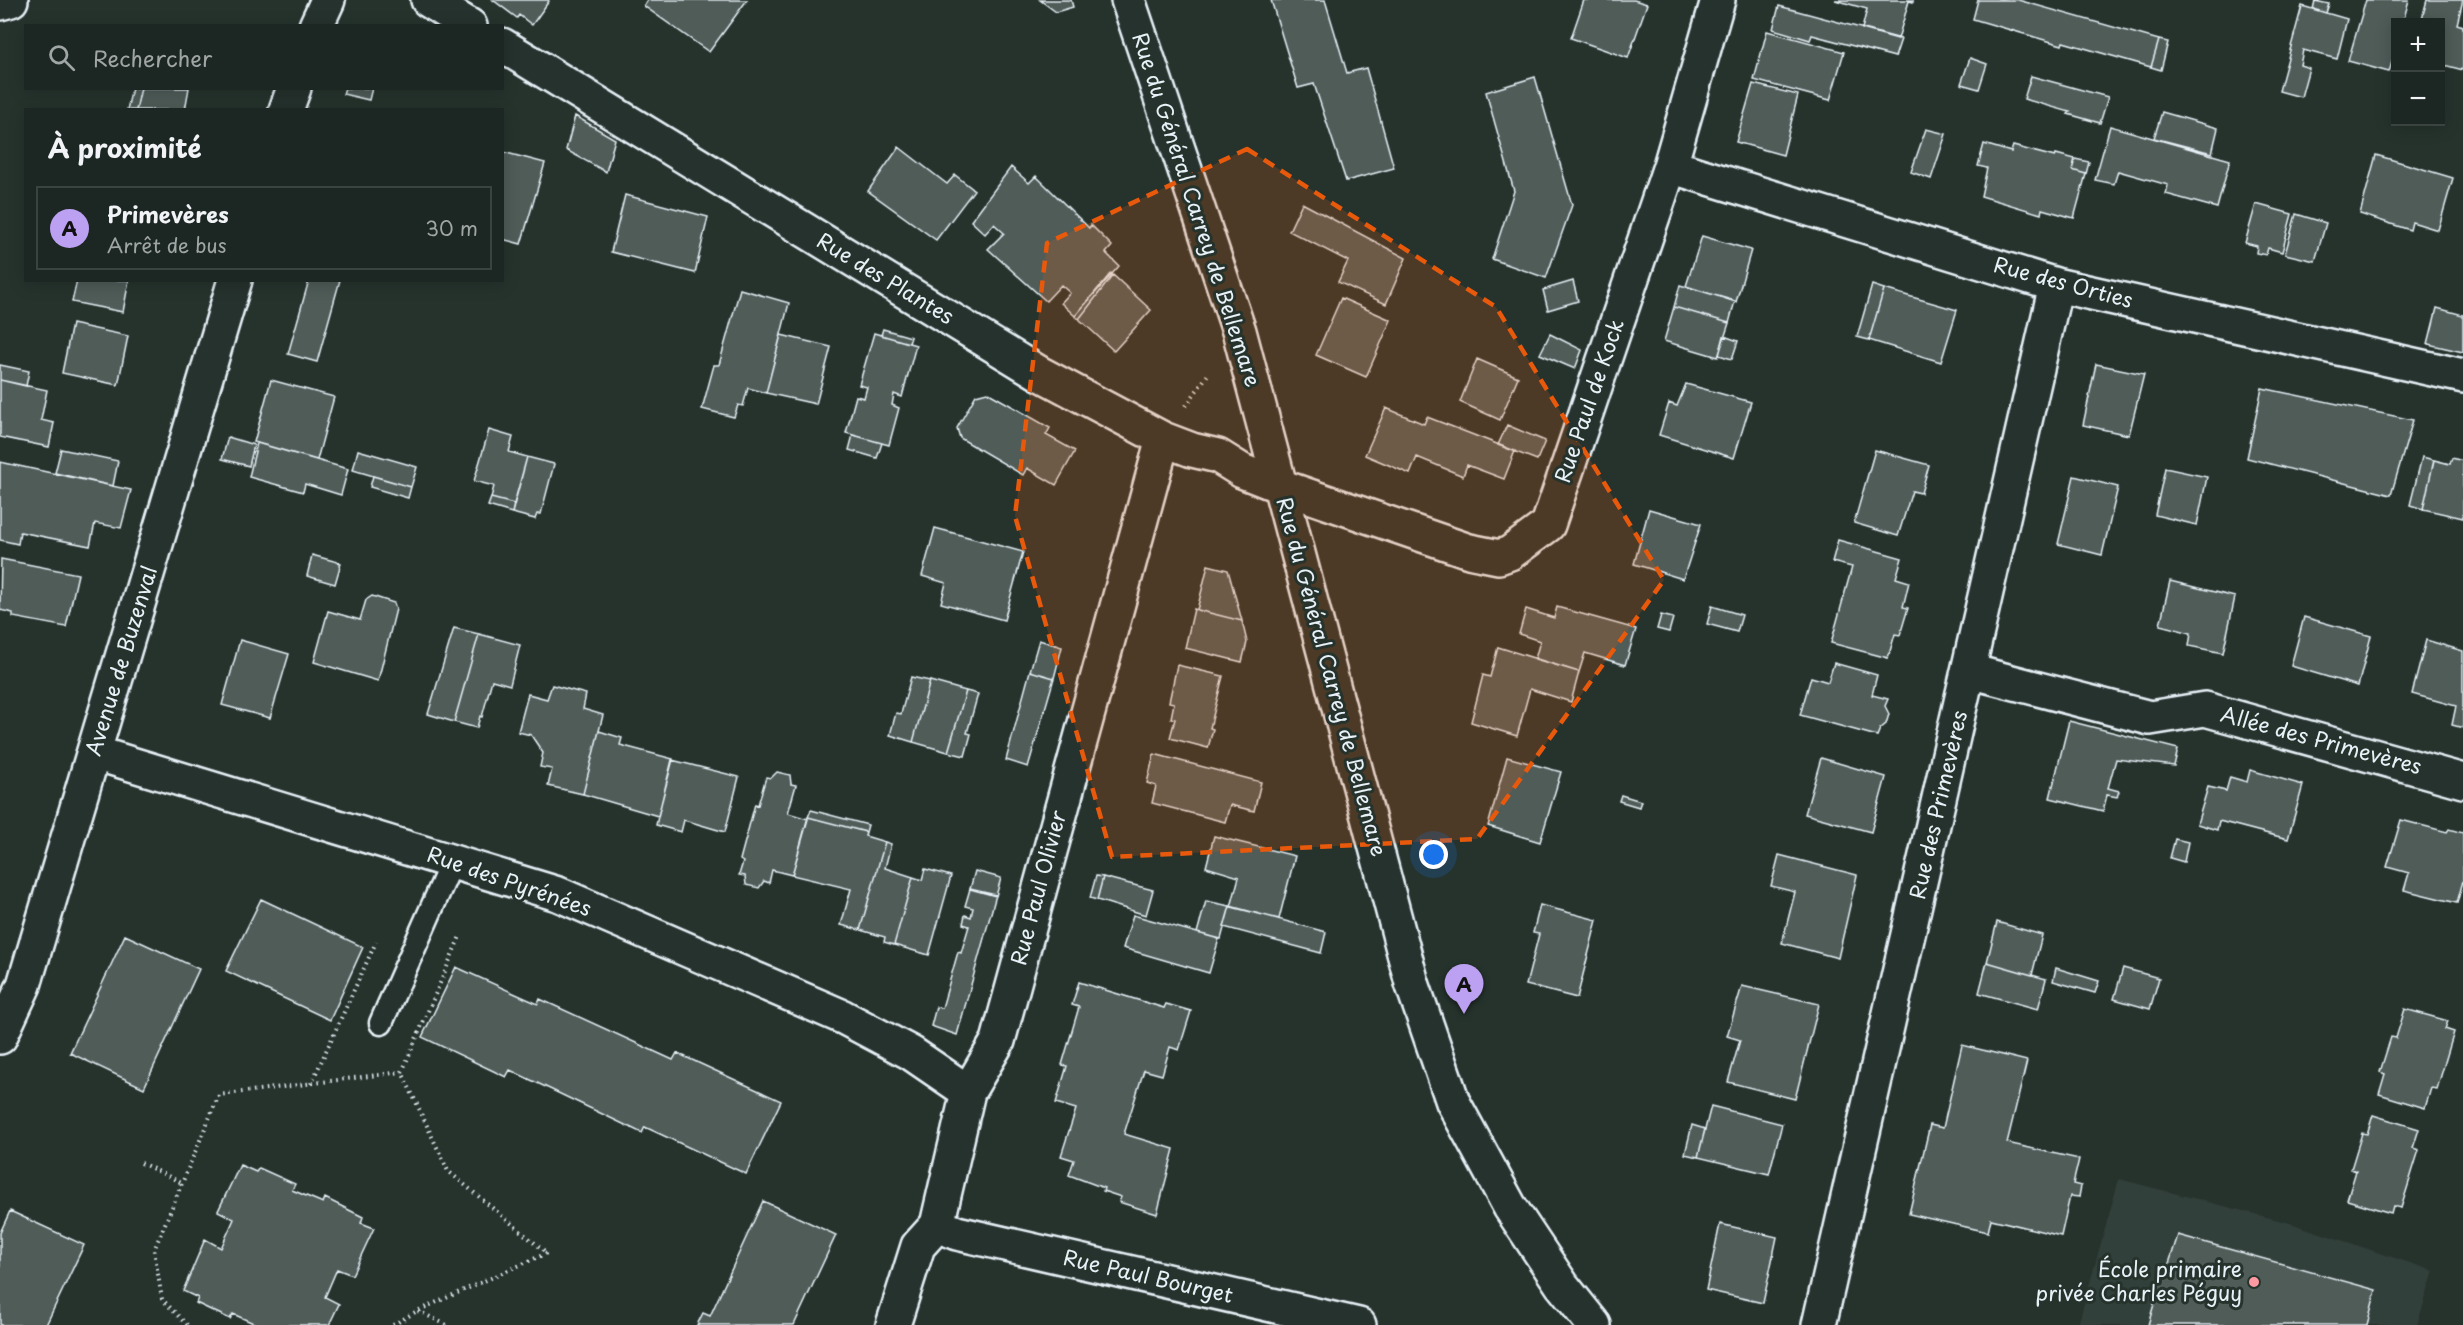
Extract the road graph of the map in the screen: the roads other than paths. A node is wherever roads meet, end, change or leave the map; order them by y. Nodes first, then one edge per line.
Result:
1 (10, 0) edge
2 (328, 0) edge
3 (428, 0) edge
4 (1128, 0) edge
5 (1718, 0) edge
6 (0, 3) edge
7 (317, 24) edge
8 (467, 24) edge
9 (504, 46) edge
10 (293, 90) edge
11 (287, 108) edge
12 (1670, 166) junction
13 (234, 282) edge
14 (2056, 285) junction
15 (2463, 376) edge
16 (1162, 439) junction
17 (1280, 486) junction
18 (1969, 671) junction
19 (95, 753) junction
20 (2463, 781) edge
21 (452, 862) junction
22 (381, 1023) dead end
23 (0, 1037) edge
24 (968, 1092) junction
25 (937, 1225) junction
26 (893, 1325) edge
27 (1359, 1325) edge
28 (1594, 1325) edge
29 (1819, 1325) edge

1 - 6 street
2 - 7 street
3 - 8 street
4 - 17 street, Rue du Général Carrey de Bellemare
5 - 12 street, Rue Paul de Kock
9 - 16 street, Rue des Plantes
10 - 11 street
12 - 14 street, Rue des Orties
12 - 17 street, Rue Paul de Kock
13 - 19 street, Avenue de Buzenval
14 - 15 street, Rue des Orties
14 - 18 street, Rue des Primevères
16 - 17 street, Rue des Plantes
16 - 24 street, Rue Paul Olivier
17 - 28 street, Rue du Général Carrey de Bellemare
18 - 20 street, Allée des Primevères
18 - 29 street, Rue des Primevères
19 - 21 street, Rue des Pyrénées
19 - 23 street, Avenue de Buzenval
21 - 22 lane
21 - 24 street, Rue des Pyrénées
24 - 25 street, Rue Paul Olivier
25 - 26 street, Rue Paul Olivier
25 - 27 street, Rue Paul Bourget

